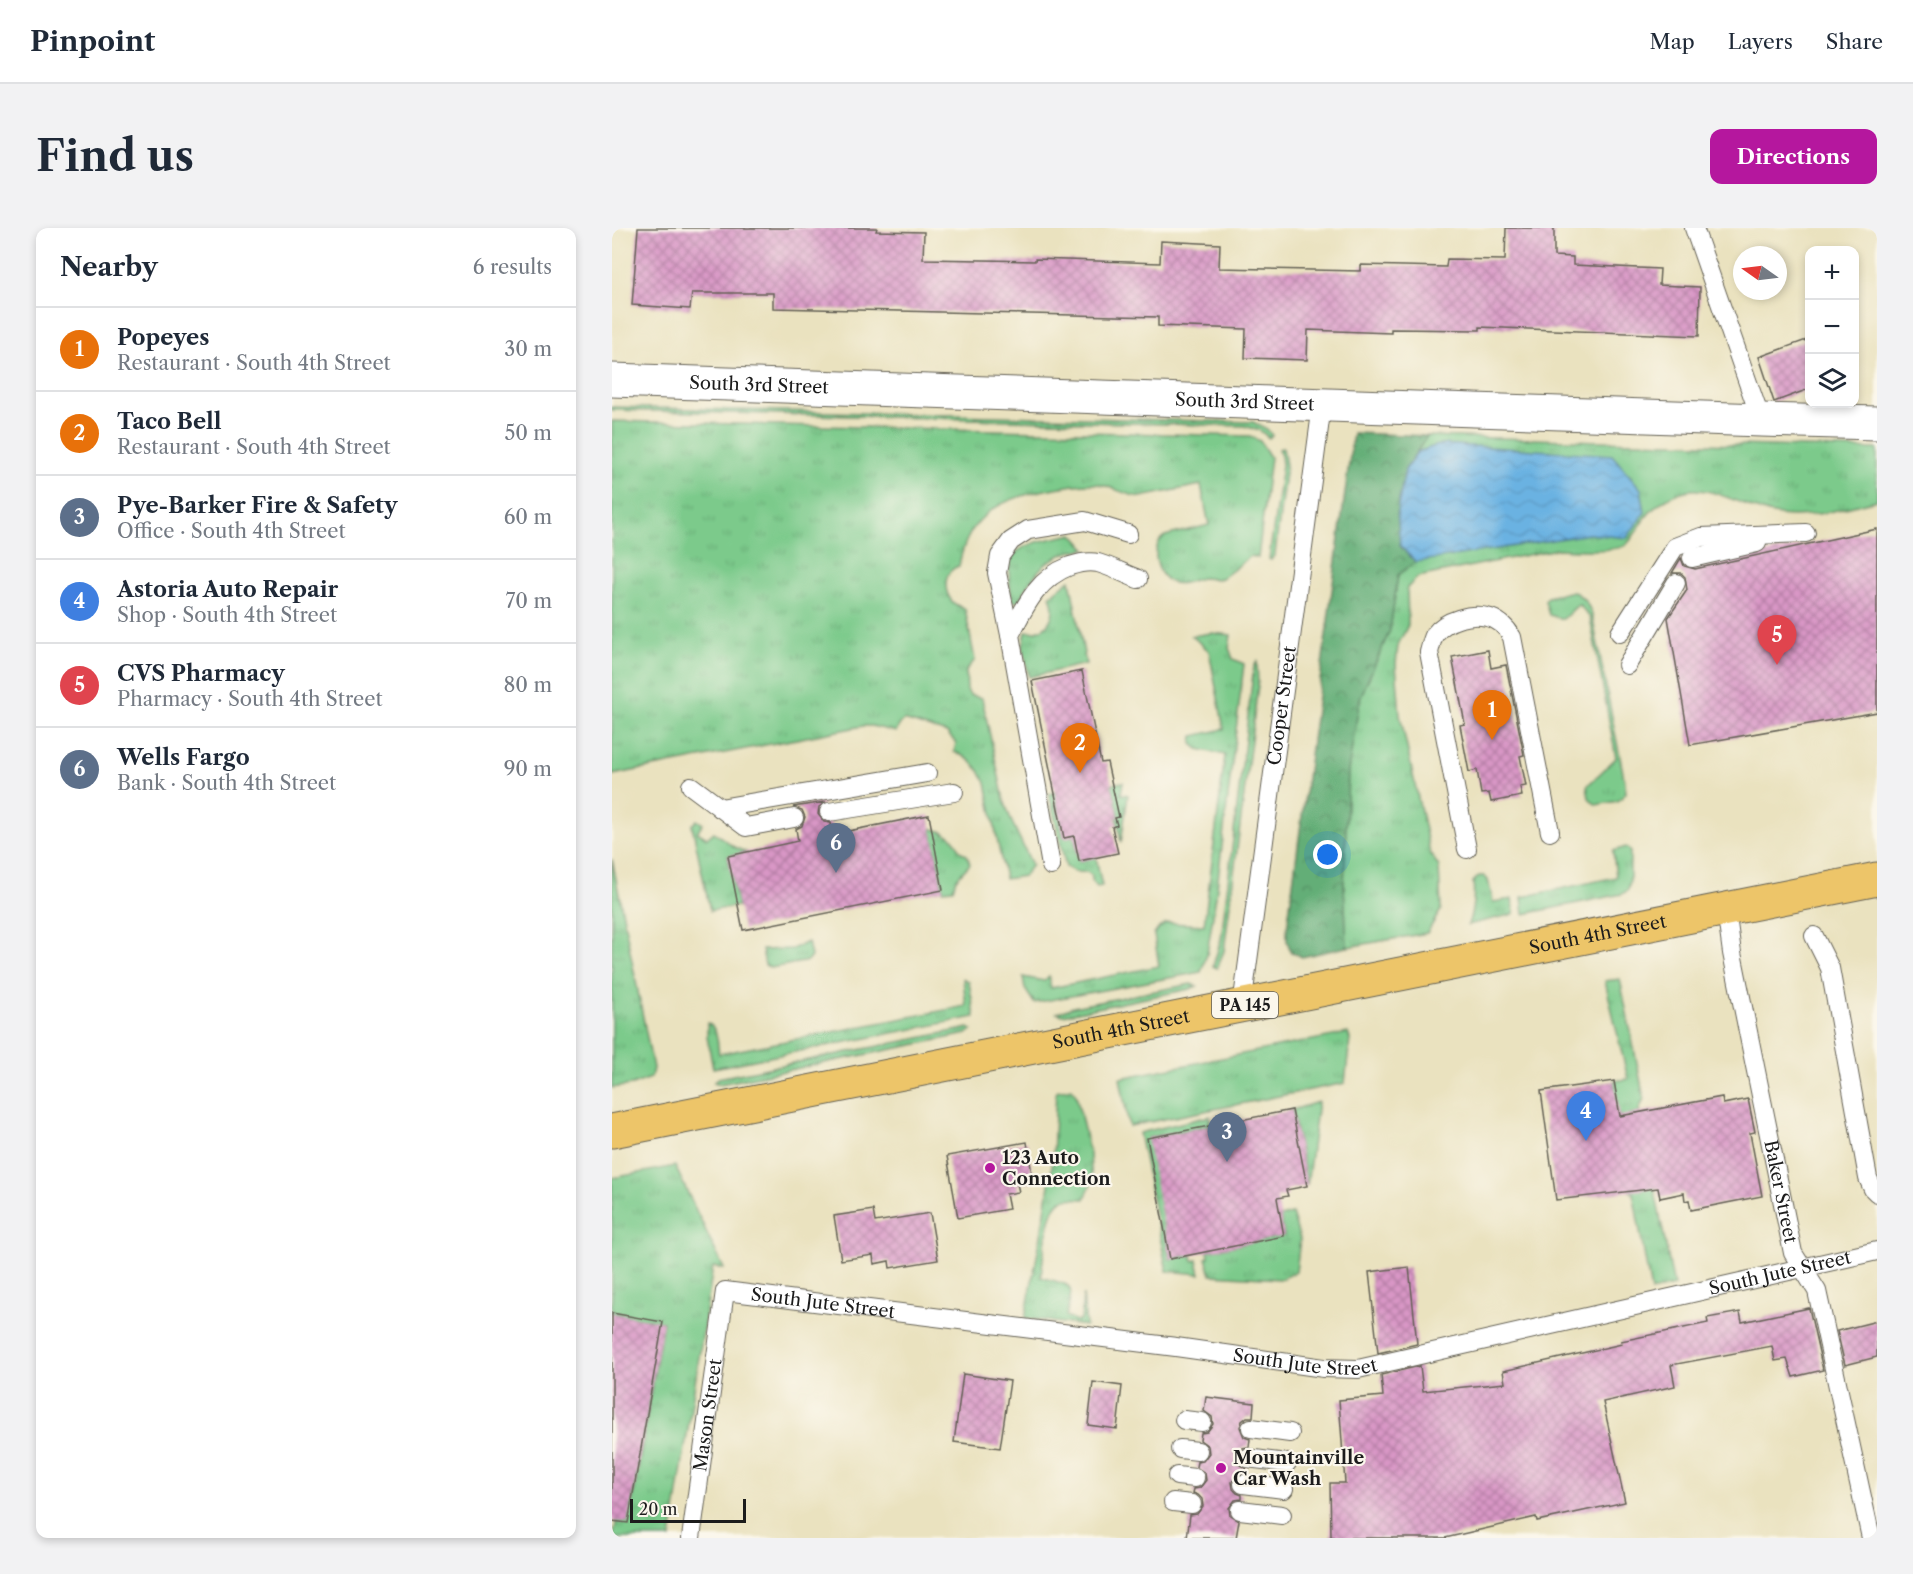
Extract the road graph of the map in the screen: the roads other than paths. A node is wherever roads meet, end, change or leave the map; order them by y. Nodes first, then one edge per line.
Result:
1 (1694, 228) edge
2 (612, 380) edge
3 (1322, 405) junction
4 (1761, 420) junction
5 (1877, 423) edge
6 (1128, 534) dead end
7 (1692, 558) dead end
8 (1138, 579) dead end
9 (1676, 583) dead end
10 (1620, 633) dead end
11 (1010, 635) junction
12 (1627, 665) dead end
13 (927, 773) dead end
14 (691, 786) dead end
15 (954, 792) dead end
16 (720, 808) junction
17 (829, 812) dead end
18 (794, 819) dead end
19 (1550, 832) dead end
20 (1467, 849) dead end
21 (1051, 866) dead end
22 (1877, 879) edge
23 (1726, 909) junction
24 (1814, 936) dead end
25 (1242, 1006) junction
26 (612, 1131) edge
27 (1877, 1193) edge
28 (1877, 1251) edge
29 (1803, 1268) junction
30 (725, 1291) joint
31 (1251, 1428) dead end
32 (1290, 1433) dead end
33 (1247, 1458) dead end
34 (1287, 1463) dead end
35 (1243, 1484) dead end
36 (1284, 1489) dead end
37 (1173, 1502) dead end
38 (1192, 1504) dead end
39 (1240, 1510) dead end
40 (1282, 1515) dead end
41 (691, 1538) edge
42 (1871, 1538) edge

1 - 4 lane
2 - 3 street, South 3rd Street
3 - 4 street, South 3rd Street
3 - 25 lane, Cooper Street
4 - 5 street, South 3rd Street
6 - 11 lane
7 - 10 lane
8 - 11 lane
9 - 12 lane
11 - 21 lane
13 - 16 lane
14 - 16 lane
15 - 17 lane
16 - 18 lane
19 - 20 lane
22 - 23 main road, South 4th Street / PA 145
23 - 25 main road, South 4th Street / PA 145
23 - 29 lane, Baker Street
24 - 27 lane
25 - 26 main road, South 4th Street / PA 145
28 - 29 lane, South Jute Street
29 - 30 lane, South Jute Street
29 - 42 lane, Baker Street
30 - 41 lane, Mason Street
31 - 32 lane
33 - 34 lane
35 - 36 lane
37 - 38 lane
39 - 40 lane

